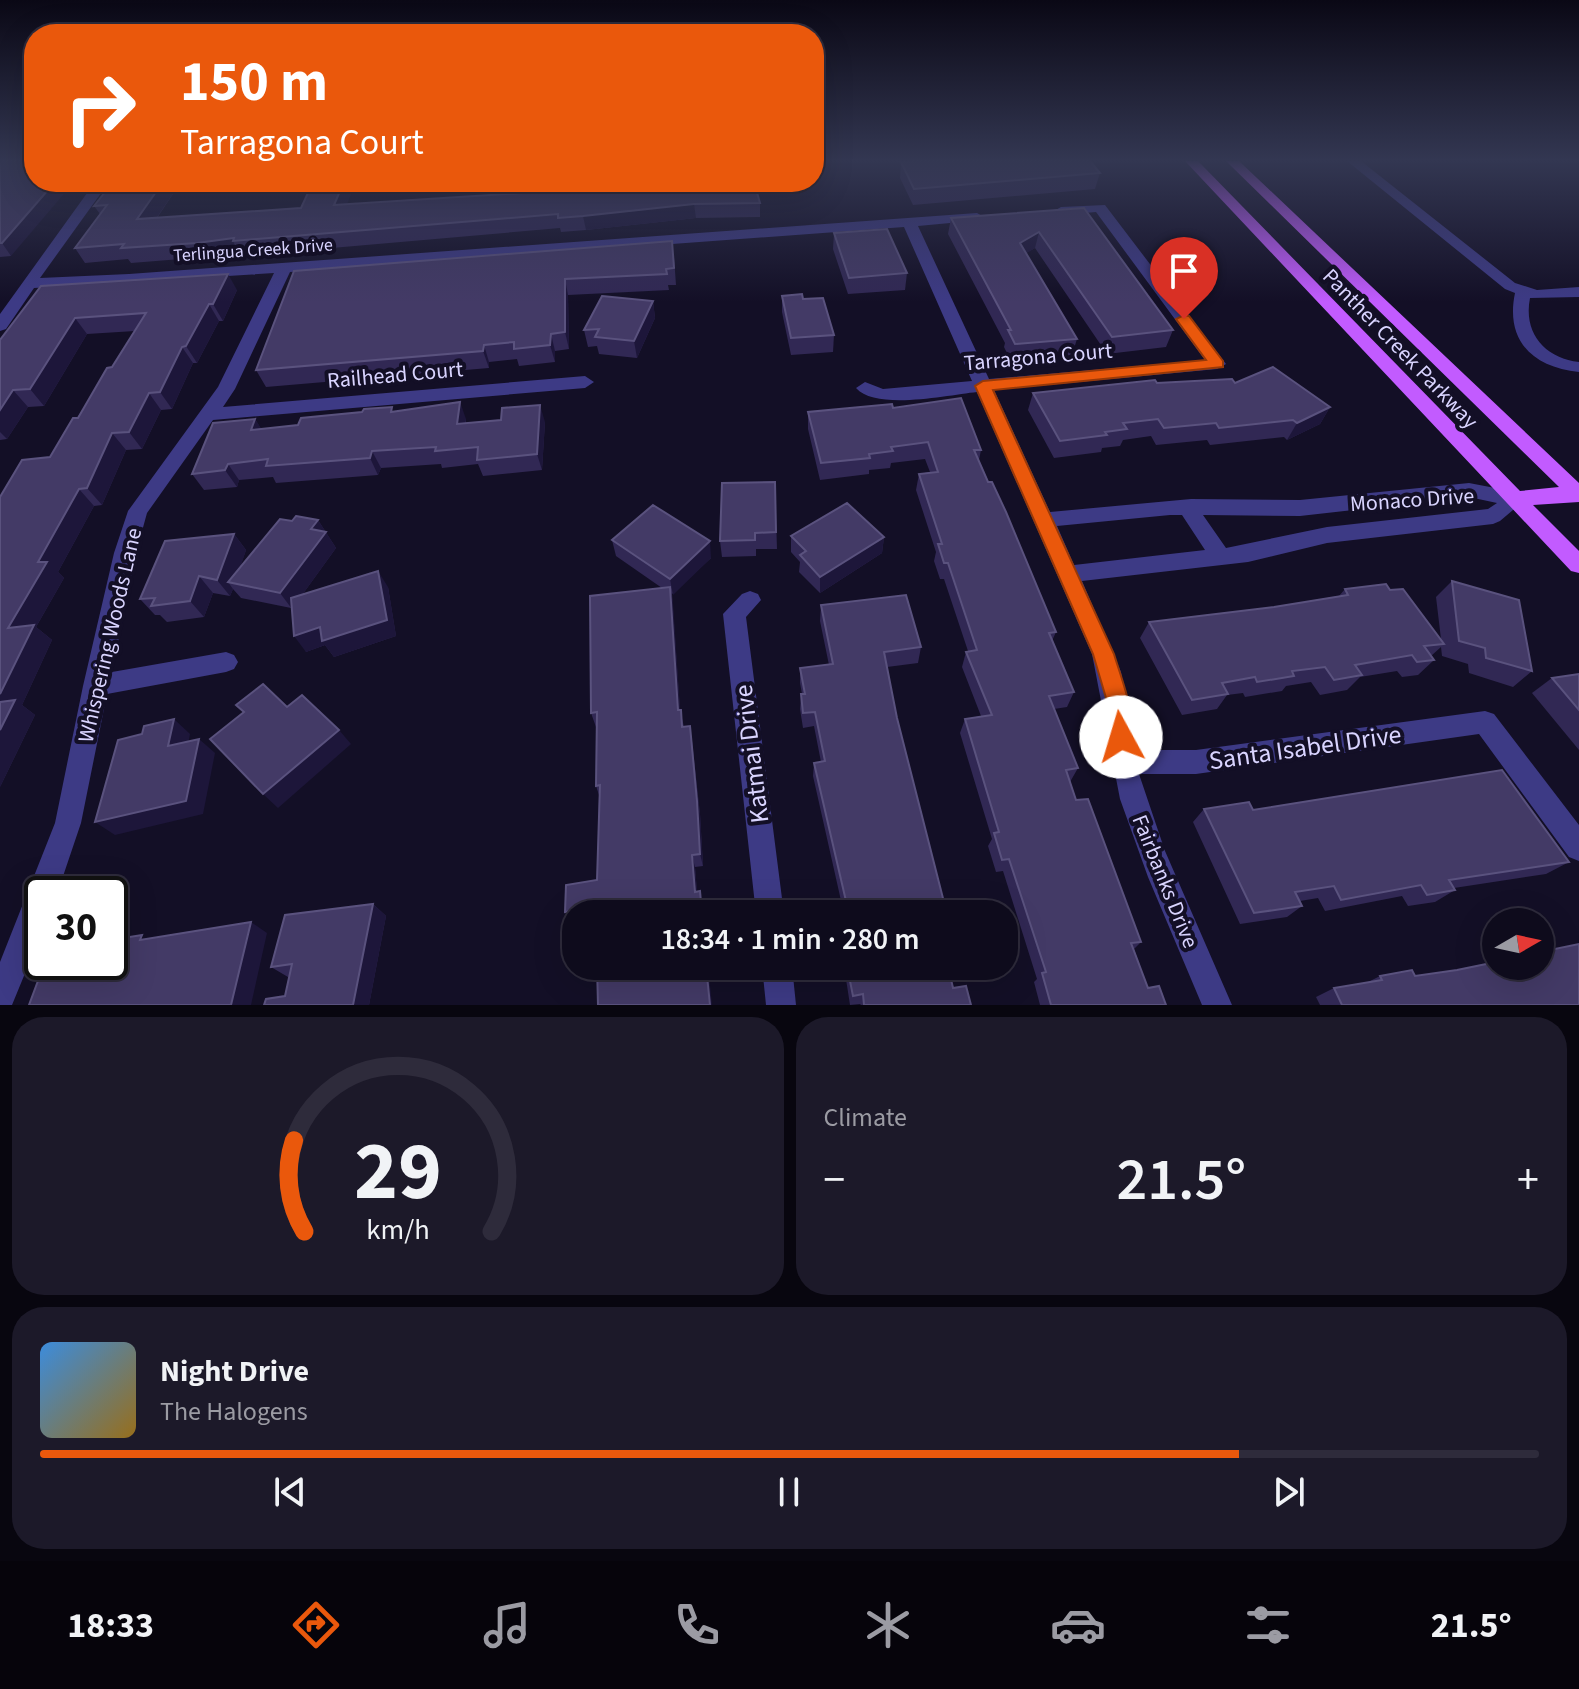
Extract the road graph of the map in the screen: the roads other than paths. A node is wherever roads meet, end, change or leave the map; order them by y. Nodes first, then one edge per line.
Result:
1 (82, 208) edge
2 (1236, 208) edge
3 (1281, 208) edge
4 (1411, 208) edge
5 (1052, 212) edge
6 (989, 216) edge
7 (909, 222) junction
8 (284, 268) junction
9 (31, 283) junction
10 (1523, 291) junction
11 (1579, 292) edge
12 (0, 326) edge
13 (1579, 367) edge
14 (585, 382) dead end
15 (983, 386) junction
16 (865, 388) dead end
17 (209, 414) junction
18 (1578, 494) edge
19 (1516, 499) junction
20 (1191, 506) junction
21 (1043, 520) junction
22 (1221, 557) junction
23 (1579, 565) edge
24 (1068, 574) junction
25 (750, 600) dead end
26 (226, 662) dead end
27 (95, 686) junction
28 (1124, 762) junction
29 (1579, 847) edge
30 (50, 876) edge
31 (768, 900) edge
32 (24, 941) edge
33 (778, 980) edge
34 (0, 998) edge
35 (781, 1005) edge
36 (1217, 1005) edge

1 - 9 street
2 - 19 main road, Panther Creek Parkway
3 - 18 main road, Panther Creek Parkway
4 - 10 street
5 - 15 street, Tarragona Court
6 - 7 street, Terlingua Creek Drive
7 - 8 street, Terlingua Creek Drive
7 - 15 street, Fairbanks Drive
8 - 9 street, Terlingua Creek Drive
8 - 17 street, Whispering Woods Lane
9 - 12 street
10 - 11 street
10 - 13 street
14 - 17 street, Railhead Court
15 - 16 street, Tarragona Court
15 - 21 street, Fairbanks Drive
17 - 27 street, Whispering Woods Lane
18 - 19 main road
19 - 20 street, Monaco Drive
19 - 22 street, Monaco Drive
19 - 23 main road, Panther Creek Parkway
20 - 21 street, Monaco Drive
20 - 22 street
21 - 24 street, Fairbanks Drive
22 - 24 street, Monaco Drive
24 - 28 street, Fairbanks Drive
25 - 31 street, Katmai Drive
26 - 27 street
27 - 30 street, Whispering Woods Lane
28 - 29 street, Santa Isabel Drive
28 - 36 street, Fairbanks Drive
32 - 34 street, Whispering Woods Lane
33 - 35 street

